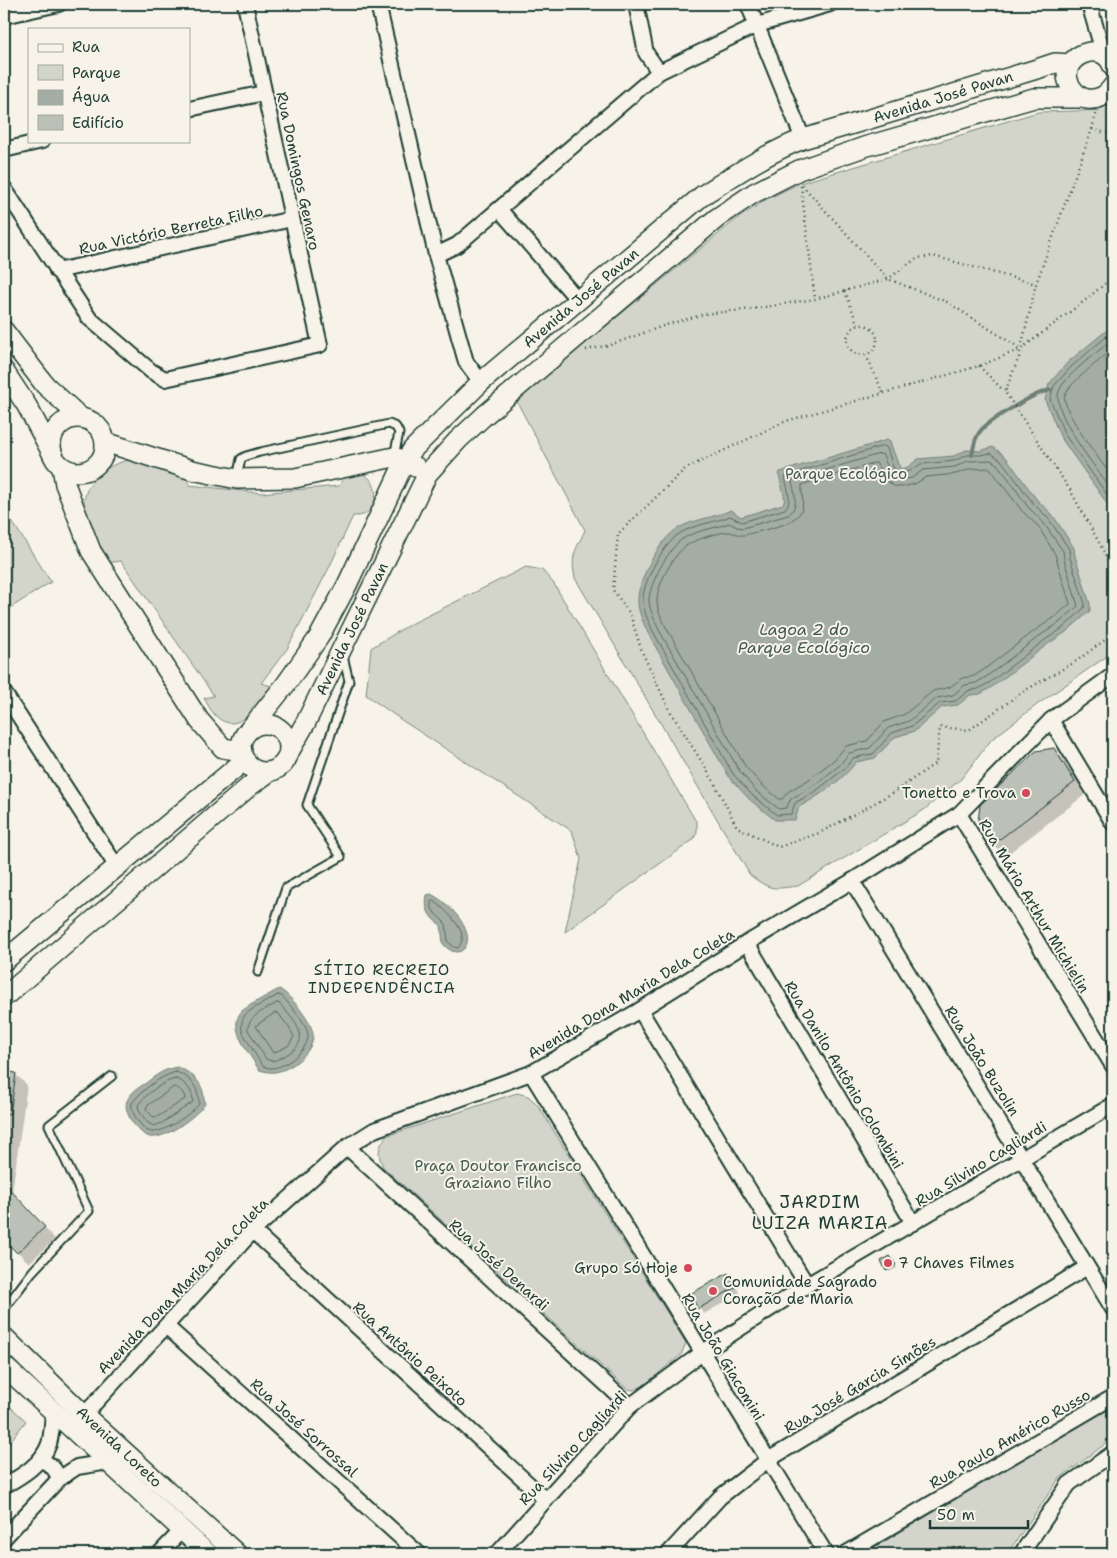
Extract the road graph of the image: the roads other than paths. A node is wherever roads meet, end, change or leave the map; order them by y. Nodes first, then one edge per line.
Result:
1 (59, 4) edge
2 (245, 4) edge
3 (378, 4) edge
4 (636, 4) edge
5 (748, 4) edge
6 (830, 4) edge
7 (1089, 4) edge
8 (4, 16) edge
9 (757, 25) junction
10 (1111, 61) edge
11 (1070, 64) junction
12 (659, 72) junction
13 (264, 93) junction
14 (1102, 98) edge
15 (190, 109) edge
16 (803, 139) junction
17 (38, 142) edge
18 (4, 150) edge
19 (4, 188) edge
20 (499, 209) junction
21 (292, 220) junction
22 (436, 255) junction
23 (57, 271) junction
24 (578, 300) junction
25 (4, 331) edge
26 (4, 371) edge
27 (481, 382) junction
28 (81, 418) junction
29 (105, 442) junction
30 (399, 459) junction
31 (57, 460) junction
32 (428, 473) junction
33 (237, 479) junction
34 (342, 648) junction
35 (1113, 675) edge
36 (4, 693) edge
37 (1051, 720) junction
38 (250, 729) junction
39 (289, 752) junction
40 (243, 755) junction
41 (269, 772) junction
42 (959, 814) junction
43 (1113, 823) edge
44 (117, 867) junction
45 (852, 881) junction
46 (747, 943) junction
47 (4, 961) edge
48 (258, 972) dead end
49 (4, 998) edge
50 (640, 1010) junction
51 (1113, 1066) edge
52 (531, 1073) junction
53 (112, 1076) dead end
54 (1113, 1104) edge
55 (346, 1147) junction
56 (1023, 1159) junction
57 (913, 1223) junction
58 (253, 1231) junction
59 (1087, 1268) junction
60 (807, 1285) junction
61 (4, 1309) edge
62 (1113, 1309) edge
63 (166, 1326) junction
64 (4, 1337) edge
65 (702, 1353) junction
66 (4, 1366) edge
67 (1113, 1397) edge
68 (630, 1406) junction
69 (53, 1412) junction
70 (84, 1415) junction
71 (1113, 1453) edge
72 (40, 1460) junction
73 (768, 1460) junction
74 (108, 1462) junction
75 (59, 1479) junction
76 (4, 1486) edge
77 (546, 1500) junction
78 (7, 1530) edge
79 (182, 1530) junction
80 (159, 1554) edge
81 (208, 1554) edge
82 (237, 1554) edge
83 (420, 1554) edge
84 (497, 1554) edge
85 (668, 1554) edge
86 (826, 1554) edge
87 (845, 1554) edge
88 (1021, 1554) edge

1 - 8 street
2 - 13 street, Rua Domingos Genaro
3 - 22 street
4 - 12 street
5 - 9 street
6 - 9 street
7 - 10 street
9 - 12 street
9 - 16 street
10 - 11 street
11 - 14 street
11 - 16 street, Avenida José Pavan
12 - 20 street
13 - 15 street
13 - 21 street, Rua Domingos Genaro
14 - 32 street, Avenida José Pavan
16 - 24 street, Avenida José Pavan
17 - 18 street
19 - 23 street
20 - 22 street
20 - 24 street
21 - 23 street, Rua Victório Berreta Filho
21 - 23 street, Rua Domingos Genaro
22 - 27 street
24 - 27 street, Avenida José Pavan
25 - 28 street
26 - 31 street
27 - 30 street, Avenida José Pavan
28 - 29 street
28 - 31 street
29 - 31 street
29 - 33 street
30 - 32 street
30 - 33 street
30 - 33 lane
30 - 38 street, Avenida José Pavan
31 - 40 street
32 - 34 street, Avenida José Pavan
34 - 39 street, Avenida José Pavan
34 - 48 lane
35 - 37 street, Avenida Dona Maria Dela Coleta
36 - 44 street
37 - 42 street, Avenida Dona Maria Dela Coleta
37 - 43 street
38 - 39 street
38 - 40 street
39 - 41 street
40 - 41 street
40 - 44 street
41 - 49 street
42 - 45 street, Avenida Dona Maria Dela Coleta
42 - 51 street, Rua Mário Arthur Michielin
44 - 47 street
45 - 46 street, Avenida Dona Maria Dela Coleta
45 - 56 street, Rua João Buzolin
46 - 50 street, Avenida Dona Maria Dela Coleta
46 - 57 street, Rua Danilo Antônio Colombini
50 - 52 street, Avenida Dona Maria Dela Coleta
50 - 60 street
52 - 55 street, Avenida Dona Maria Dela Coleta
52 - 65 street, Rua João Giacomini
53 - 61 lane
54 - 56 street, Rua Silvino Cagliardi
55 - 58 street, Avenida Dona Maria Dela Coleta
55 - 68 street, Rua José Denardi
56 - 57 street, Rua Silvino Cagliardi
56 - 59 street, Rua João Buzolin
57 - 60 street, Rua Silvino Cagliardi
58 - 63 street, Avenida Dona Maria Dela Coleta
58 - 77 street, Rua Antônio Peixoto
59 - 62 street, Rua João Buzolin
59 - 73 street, Rua José Garcia Simões
60 - 65 street, Rua Silvino Cagliardi
63 - 70 street, Avenida Dona Maria Dela Coleta
63 - 83 street, Rua José Sorrossal
64 - 70 street, Avenida Loreto
65 - 68 street, Rua Silvino Cagliardi
65 - 73 street, Rua João Giacomini
66 - 69 street, Avenida Loreto
67 - 87 street, Rua Paulo Américo Russo
68 - 77 street, Rua Silvino Cagliardi
69 - 72 street
69 - 74 street, Avenida Loreto
70 - 82 street, Avenida Loreto
71 - 88 street
72 - 75 street
72 - 76 street
73 - 85 street, Rua José Garcia Simões
73 - 86 street, Rua João Giacomini
74 - 75 street
74 - 79 street, Avenida Loreto
75 - 78 street
77 - 84 street, Rua Silvino Cagliardi
79 - 80 street
79 - 81 street, Avenida Loreto

